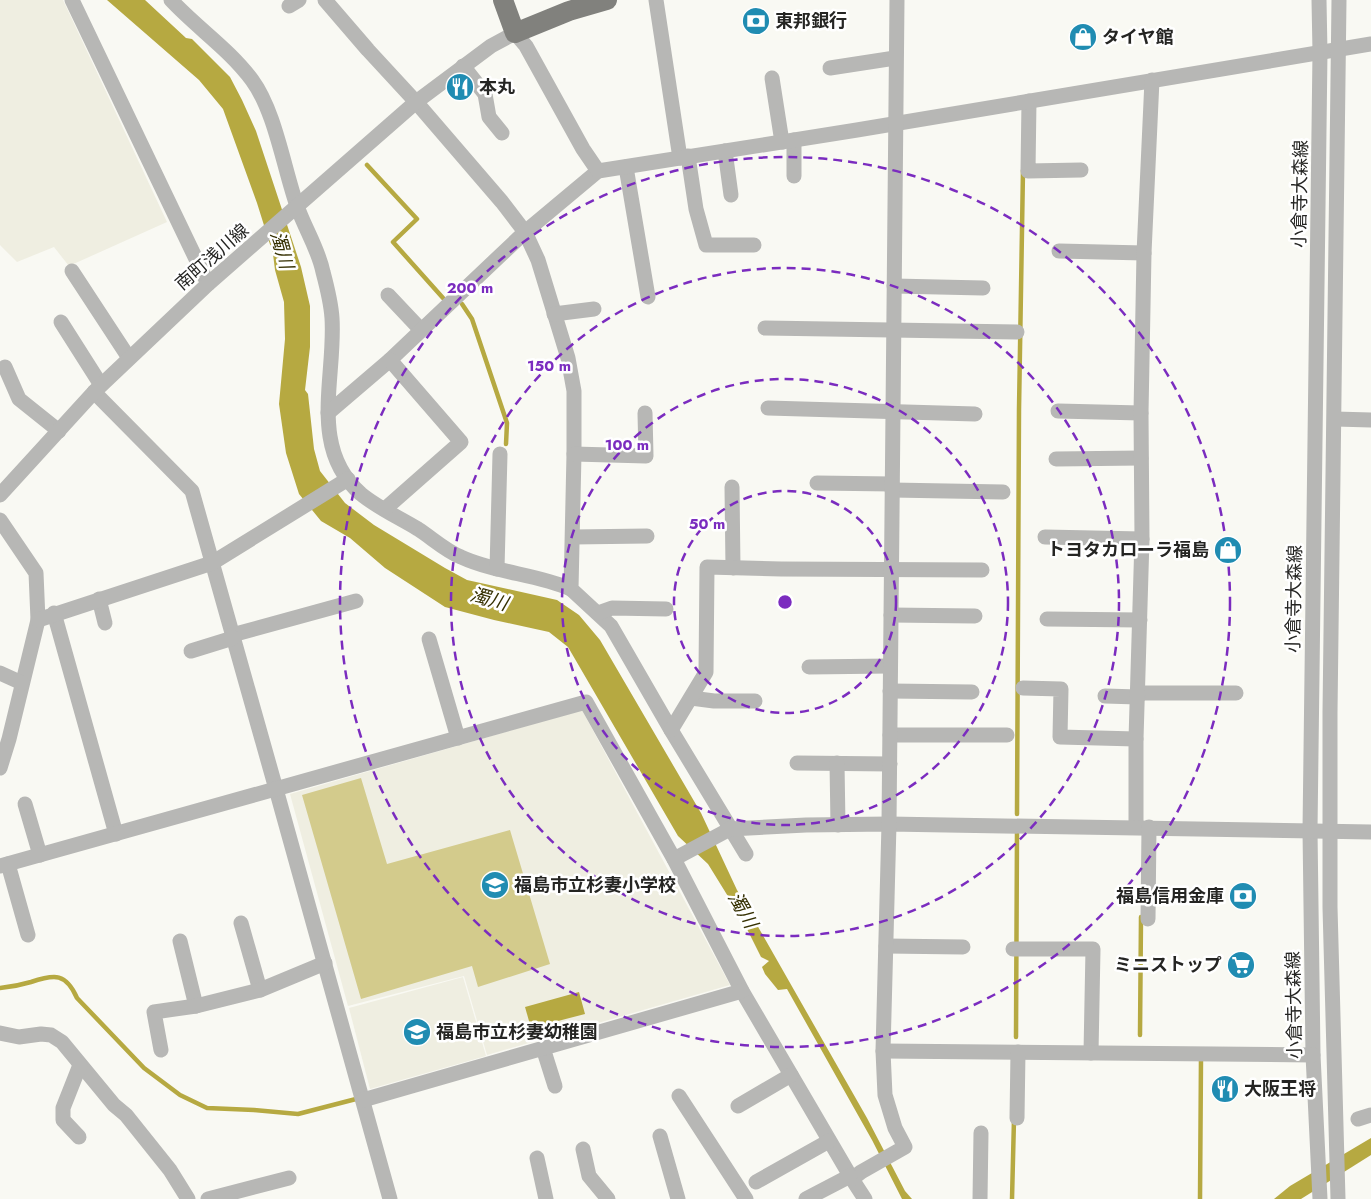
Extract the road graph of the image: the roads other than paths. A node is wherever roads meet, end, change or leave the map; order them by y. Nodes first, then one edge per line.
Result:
1 (72, 0) edge
2 (171, 0) edge
3 (325, 0) edge
4 (503, 0) edge
5 (607, 0) edge
6 (656, 0) edge
7 (897, 0) edge
8 (1320, 0) edge
9 (1339, 0) edge
10 (515, 33) junction
11 (1371, 44) edge
12 (1339, 50) junction
13 (1320, 52) junction
14 (896, 58) junction
15 (463, 66) junction
16 (830, 68) dead end
17 (772, 78) dead end
18 (1152, 80) junction
19 (1029, 101) junction
20 (416, 102) junction
21 (895, 123) junction
22 (502, 133) dead end
23 (788, 141) junction
24 (725, 151) junction
25 (684, 157) junction
26 (626, 167) junction
27 (1081, 170) dead end
28 (598, 171) junction
29 (794, 176) dead end
30 (731, 195) dead end
31 (295, 210) junction
32 (525, 232) junction
33 (754, 245) dead end
34 (1059, 251) dead end
35 (1144, 253) junction
36 (72, 271) dead end
37 (208, 284) junction
38 (894, 286) junction
39 (983, 288) dead end
40 (388, 295) dead end
41 (648, 297) dead end
42 (594, 309) dead end
43 (554, 314) junction
44 (61, 322) dead end
45 (764, 328) dead end
46 (421, 330) junction
47 (893, 330) junction
48 (1017, 332) dead end
49 (129, 358) junction
50 (390, 360) junction
51 (5, 367) dead end
52 (97, 388) junction
53 (768, 408) dead end
54 (1058, 411) dead end
55 (328, 413) junction
56 (645, 413) dead end
57 (892, 413) junction
58 (1141, 413) junction
59 (975, 414) dead end
60 (1335, 419) junction
61 (1371, 420) edge
62 (59, 431) junction
63 (500, 454) dead end
64 (574, 454) junction
65 (1141, 458) junction
66 (1056, 459) dead end
67 (346, 480) junction
68 (817, 483) dead end
69 (732, 487) dead end
70 (892, 487) junction
71 (2, 489) edge
72 (1003, 492) dead end
73 (385, 510) junction
74 (0, 520) edge
75 (647, 536) dead end
76 (573, 537) junction
77 (1045, 537) dead end
78 (1142, 539) junction
79 (212, 563) junction
80 (732, 568) junction
81 (497, 569) junction
82 (891, 569) junction
83 (982, 570) dead end
84 (571, 589) junction
85 (98, 599) junction
86 (356, 601) dead end
87 (666, 609) dead end
88 (54, 614) junction
89 (598, 614) junction
90 (891, 615) junction
91 (975, 616) dead end
92 (1047, 619) dead end
93 (38, 620) junction
94 (1140, 620) junction
95 (105, 624) dead end
96 (233, 637) junction
97 (429, 638) dead end
98 (191, 651) dead end
99 (890, 666) junction
100 (809, 667) dead end
101 (0, 673) edge
102 (22, 683) junction
103 (1023, 688) dead end
104 (890, 691) junction
105 (972, 692) dead end
106 (1236, 693) dead end
107 (1138, 695) junction
108 (1105, 696) dead end
109 (691, 698) junction
110 (755, 700) dead end
111 (671, 730) junction
112 (1007, 734) dead end
113 (890, 735) junction
114 (458, 738) junction
115 (1136, 739) junction
116 (797, 763) dead end
117 (837, 764) junction
118 (890, 764) junction
119 (0, 768) edge
120 (276, 789) junction
121 (25, 804) dead end
122 (889, 824) junction
123 (838, 825) junction
124 (1143, 827) junction
125 (730, 829) junction
126 (1310, 830) junction
127 (1330, 831) junction
128 (1371, 832) edge
129 (116, 834) junction
130 (746, 854) dead end
131 (40, 855) junction
132 (674, 859) junction
133 (4, 865) edge
134 (1148, 919) dead end
135 (241, 923) dead end
136 (28, 935) dead end
137 (180, 941) dead end
138 (886, 946) junction
139 (963, 947) dead end
140 (1013, 949) dead end
141 (325, 963) junction
142 (260, 990) junction
143 (742, 991) junction
144 (196, 1006) junction
145 (0, 1032) edge
146 (543, 1048) junction
147 (161, 1050) dead end
148 (883, 1051) junction
149 (1018, 1052) junction
150 (1092, 1053) junction
151 (1313, 1055) junction
152 (80, 1065) junction
153 (791, 1075) junction
154 (555, 1086) dead end
155 (679, 1096) dead end
156 (363, 1100) junction
157 (738, 1106) dead end
158 (1017, 1118) dead end
159 (982, 1133) dead end
160 (660, 1136) dead end
161 (79, 1138) dead end
162 (829, 1141) junction
163 (583, 1149) dead end
164 (537, 1158) dead end
165 (854, 1176) junction
166 (288, 1178) dead end
167 (756, 1182) dead end
168 (188, 1199) edge
169 (208, 1199) edge
170 (390, 1199) edge
171 (546, 1199) edge
172 (608, 1199) edge
173 (678, 1199) edge
174 (746, 1199) edge
175 (806, 1199) edge
176 (865, 1199) edge
177 (980, 1199) edge
178 (1320, 1199) edge
179 (1338, 1199) edge

1 - 37 street
2 - 31 street
3 - 20 street
4 - 10 main road
5 - 10 main road
6 - 25 street
7 - 14 street
8 - 13 street, 小倉寺大森線
9 - 12 street
10 - 15 street, 南町浅川線
10 - 28 street
11 - 12 street
12 - 13 street
12 - 60 street
13 - 18 street
13 - 126 street, 小倉寺大森線
14 - 16 street
14 - 21 street
15 - 20 street, 南町浅川線
15 - 22 street
17 - 23 street
18 - 19 street
18 - 35 street
19 - 21 street
19 - 27 street
20 - 31 street, 南町浅川線
20 - 32 street
21 - 23 street
21 - 38 street
23 - 24 street
23 - 29 street
24 - 25 street
24 - 30 street
25 - 26 street
25 - 33 street
26 - 28 street
26 - 41 street
28 - 32 street
31 - 37 street, 南町浅川線
31 - 55 street
32 - 43 street
32 - 46 street
34 - 35 street
35 - 58 street
36 - 49 street
37 - 49 street, 南町浅川線
38 - 39 street
38 - 47 street
40 - 46 street
42 - 43 street
43 - 64 street
44 - 52 street
45 - 47 street
46 - 50 street
47 - 48 street
47 - 57 street
49 - 52 street, 南町浅川線
50 - 55 street
50 - 73 street
51 - 62 street
52 - 62 street, 南町浅川線
52 - 79 street
53 - 57 street
54 - 58 street
55 - 67 street
56 - 64 street
57 - 59 street
57 - 70 street
58 - 65 street
60 - 61 street
60 - 127 street
62 - 71 street, 南町浅川線
63 - 81 street
64 - 76 street
65 - 66 street
65 - 78 street
67 - 73 street
67 - 79 street
68 - 70 street
69 - 80 street
70 - 72 street
70 - 82 street
73 - 81 street
74 - 93 street
75 - 76 street
76 - 84 street
77 - 78 street
78 - 94 street
79 - 85 street
79 - 96 street
80 - 82 street
80 - 109 street
81 - 84 street
82 - 83 street
82 - 90 street
84 - 89 street
85 - 88 street
85 - 95 street
86 - 96 street
87 - 89 street
88 - 93 street
88 - 129 street
89 - 111 street
90 - 91 street
90 - 99 street
92 - 94 street
93 - 102 street
94 - 107 street
96 - 98 street
96 - 120 street
97 - 114 street
99 - 100 street
99 - 104 street
101 - 102 street
102 - 119 street
103 - 115 street
104 - 105 street
104 - 113 street
106 - 107 street
107 - 108 street
107 - 115 street
109 - 110 street
109 - 111 street
111 - 125 street
112 - 113 street
113 - 118 street
114 - 120 street
114 - 132 street
115 - 124 street
116 - 117 street
117 - 118 street
117 - 123 street
118 - 122 street
120 - 129 street
120 - 141 street
121 - 131 street
122 - 123 street
122 - 124 street
122 - 138 street
123 - 125 street
124 - 126 street
124 - 134 street
125 - 130 street
125 - 132 street
126 - 127 street
126 - 151 street, 小倉寺大森線
127 - 128 street
127 - 179 street
129 - 131 street
131 - 133 street
132 - 143 street
133 - 136 street
135 - 142 street
137 - 144 street
138 - 139 street
138 - 148 street
140 - 150 street
141 - 142 street
141 - 156 street
142 - 144 street
143 - 146 street
143 - 153 street
144 - 147 street
145 - 152 street
146 - 154 street
146 - 156 street
148 - 149 street
148 - 165 street
149 - 150 street
149 - 158 street
150 - 151 street
151 - 178 street, 小倉寺大森線
152 - 161 street
152 - 168 street
153 - 157 street
153 - 162 street
155 - 174 street
156 - 170 street
159 - 177 street
160 - 173 street
162 - 165 street
162 - 167 street
163 - 172 street
164 - 171 street
165 - 175 street
165 - 176 street
166 - 169 street

